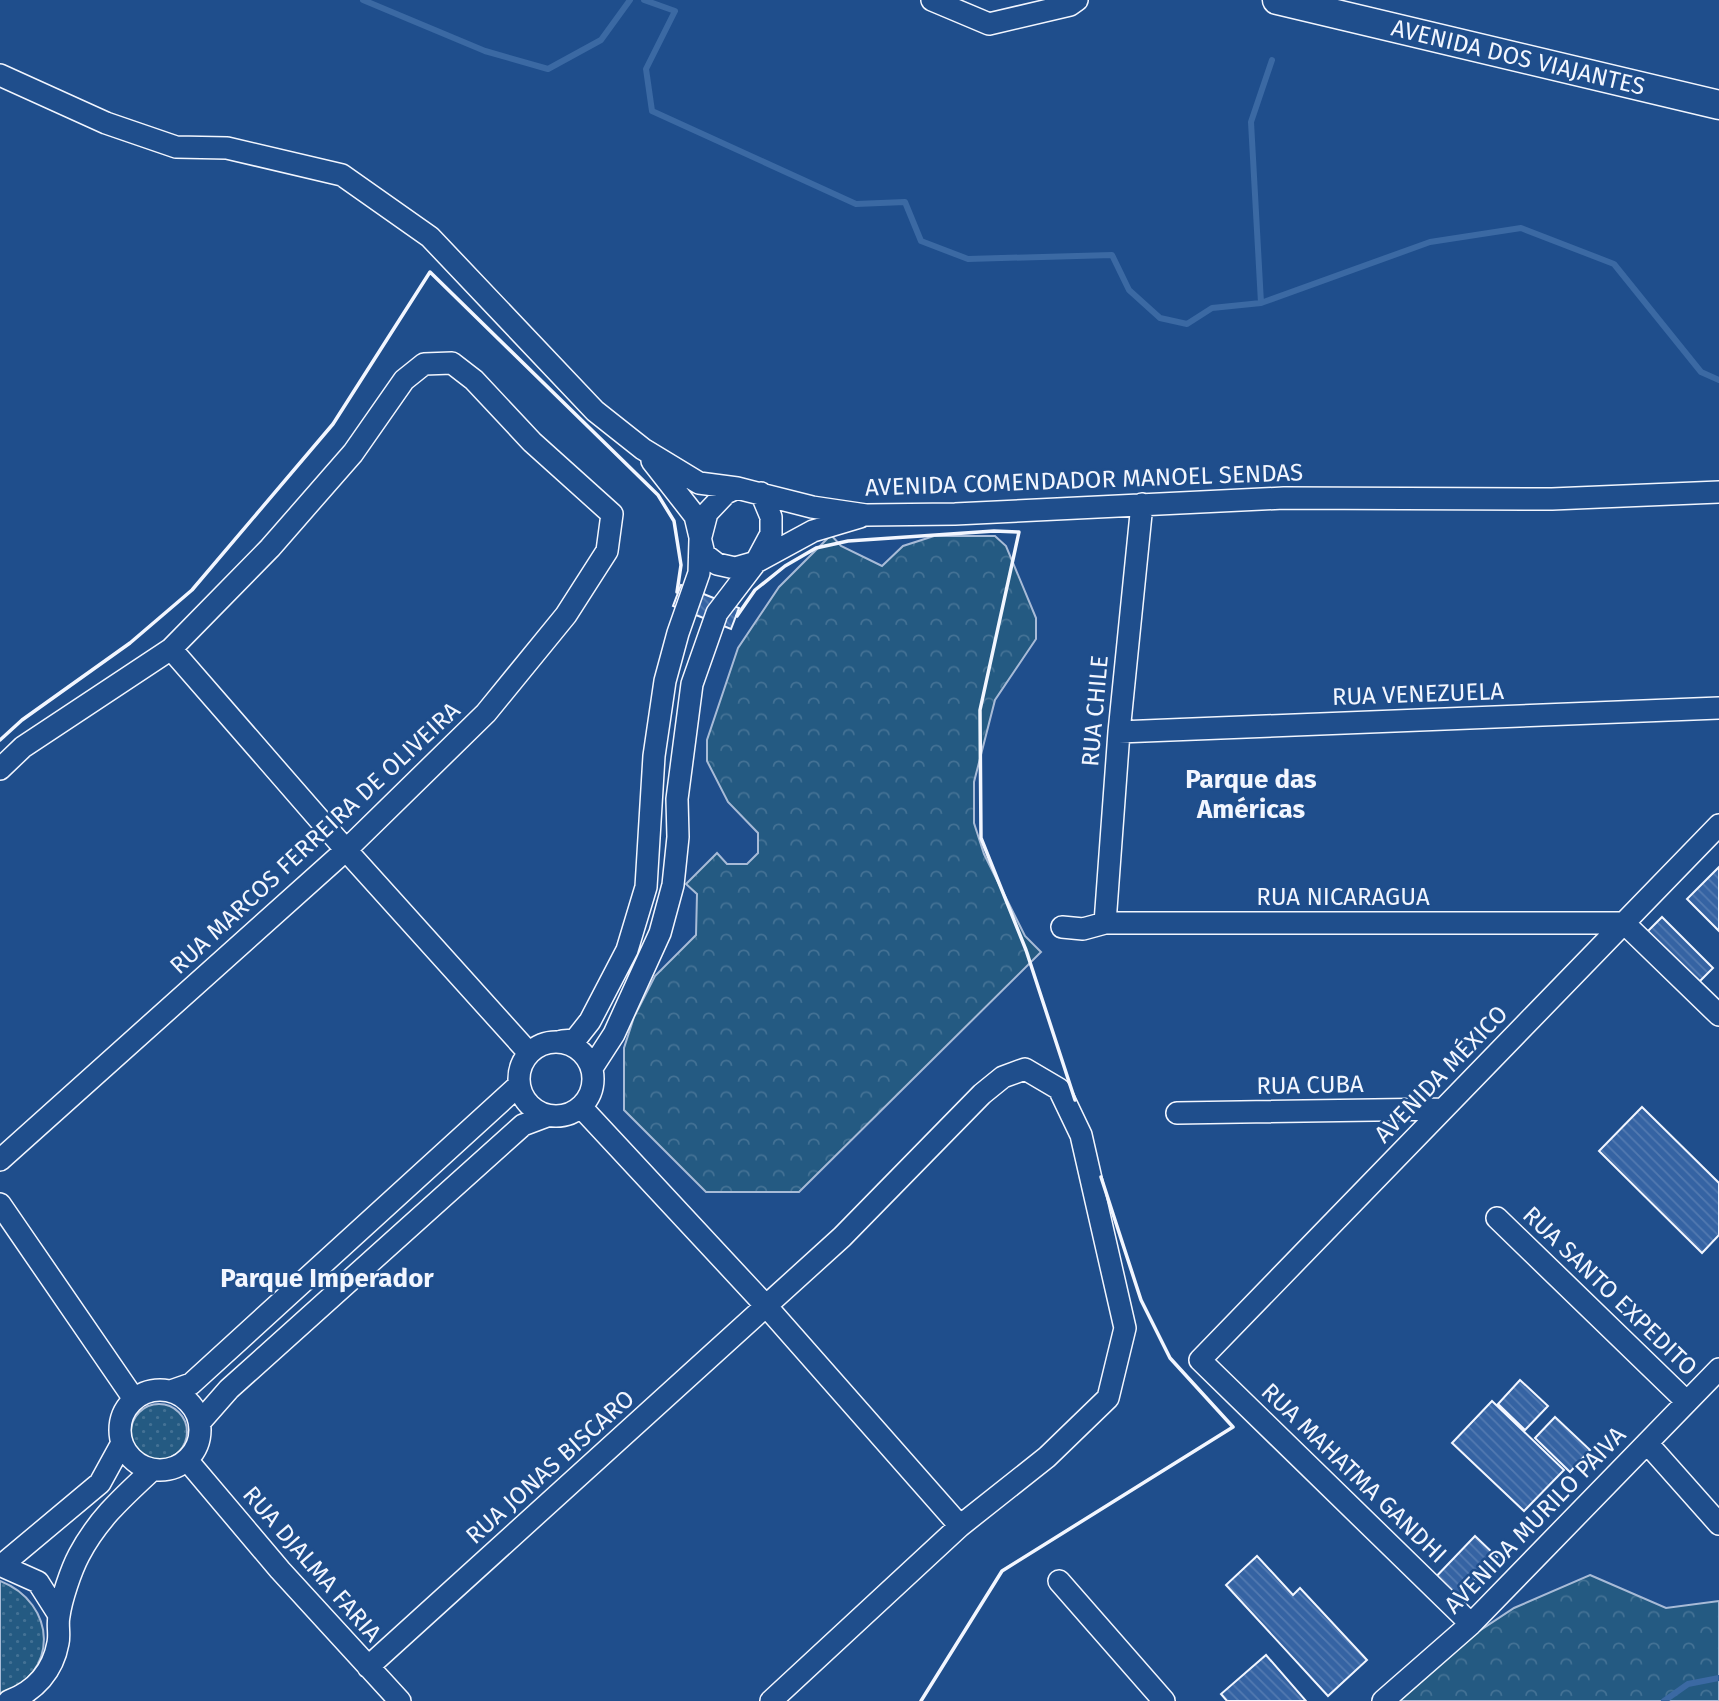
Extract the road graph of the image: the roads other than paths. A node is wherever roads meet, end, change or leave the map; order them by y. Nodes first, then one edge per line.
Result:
1 (932, 0) edge
2 (1077, 0) edge
3 (1277, 0) edge
4 (0, 75) edge
5 (1719, 105) edge
6 (643, 449) junction
7 (737, 488) junction
8 (1719, 492) edge
9 (761, 493) junction
10 (1142, 504) junction
11 (866, 515) junction
12 (700, 540) junction
13 (756, 562) junction
14 (171, 649) junction
15 (1719, 708) edge
16 (1119, 732) junction
17 (0, 769) edge
18 (1719, 825) edge
19 (346, 850) junction
20 (1105, 923) junction
21 (1624, 923) junction
22 (1062, 927) dead end
23 (1719, 1016) edge
24 (562, 1041) junction
25 (529, 1053) junction
26 (592, 1068) junction
27 (519, 1085) junction
28 (581, 1107) junction
29 (1443, 1109) junction
30 (1177, 1113) dead end
31 (547, 1116) junction
32 (0, 1160) edge
33 (0, 1204) edge
34 (1497, 1218) dead end
35 (767, 1307) junction
36 (1200, 1360) joint
37 (1718, 1372) edge
38 (172, 1391) junction
39 (134, 1399) junction
40 (1686, 1402) junction
41 (200, 1422) junction
42 (122, 1443) junction
43 (1647, 1443) junction
44 (187, 1460) junction
45 (152, 1470) junction
46 (1719, 1524) edge
47 (960, 1527) junction
48 (1, 1565) edge
49 (1059, 1581) dead end
50 (59, 1615) junction
51 (1471, 1624) junction
52 (368, 1667) junction
53 (43, 1693) edge
54 (9, 1701) edge
55 (400, 1701) edge
56 (771, 1701) edge
57 (1164, 1701) edge
58 (1383, 1701) edge

1 - 2 street
3 - 5 main road, AVENIDA DOS VIAJANTES
4 - 6 street, AVENIDA COMENDADOR MANOEL SENDAS
6 - 7 street, AVENIDA COMENDADOR MANOEL SENDAS
6 - 12 street
7 - 9 street, AVENIDA COMENDADOR MANOEL SENDAS
7 - 12 street
8 - 10 street, AVENIDA COMENDADOR MANOEL SENDAS
9 - 11 street, AVENIDA COMENDADOR MANOEL SENDAS
9 - 13 street
10 - 11 street, AVENIDA COMENDADOR MANOEL SENDAS
10 - 16 street, RUA CHILE
11 - 13 street
12 - 13 street
12 - 24 street
13 - 26 street
14 - 17 street
14 - 19 street
14 - 19 street, RUA MARCOS FERREIRA DE OLIVEIRA
15 - 16 street, RUA VENEZUELA
16 - 20 street, RUA CHILE
18 - 21 street, AVENIDA MÉXICO
19 - 25 street
19 - 32 street, RUA MARCOS FERREIRA DE OLIVEIRA
20 - 21 street, RUA NICARAGUA
20 - 22 street, RUA NICARAGUA
21 - 23 street
21 - 29 street, AVENIDA MÉXICO
24 - 25 street
24 - 26 street
25 - 27 street
26 - 28 street
27 - 31 street
27 - 38 street
28 - 31 street
28 - 35 street
29 - 30 street, RUA CUBA
29 - 36 street, AVENIDA MÉXICO
31 - 41 street
33 - 39 street
34 - 40 street, RUA SANTO EXPEDITO
35 - 47 street
35 - 47 street, RUA JONAS BISCARO
35 - 52 street, RUA JONAS BISCARO
36 - 51 street, RUA MAHATMA GANDHI
37 - 40 street, AVENIDA MURILO PAIVA
38 - 39 street
38 - 41 street
39 - 42 street
40 - 43 street, AVENIDA MURILO PAIVA
41 - 44 street
42 - 45 street
42 - 48 street
43 - 46 street
43 - 51 street, AVENIDA MURILO PAIVA
44 - 45 street
44 - 52 street, RUA DJALMA FARIA
45 - 50 street
47 - 56 street
48 - 50 street
49 - 57 street
50 - 53 street
51 - 58 street, AVENIDA MURILO PAIVA
52 - 55 street, RUA DJALMA FARIA
53 - 54 street

